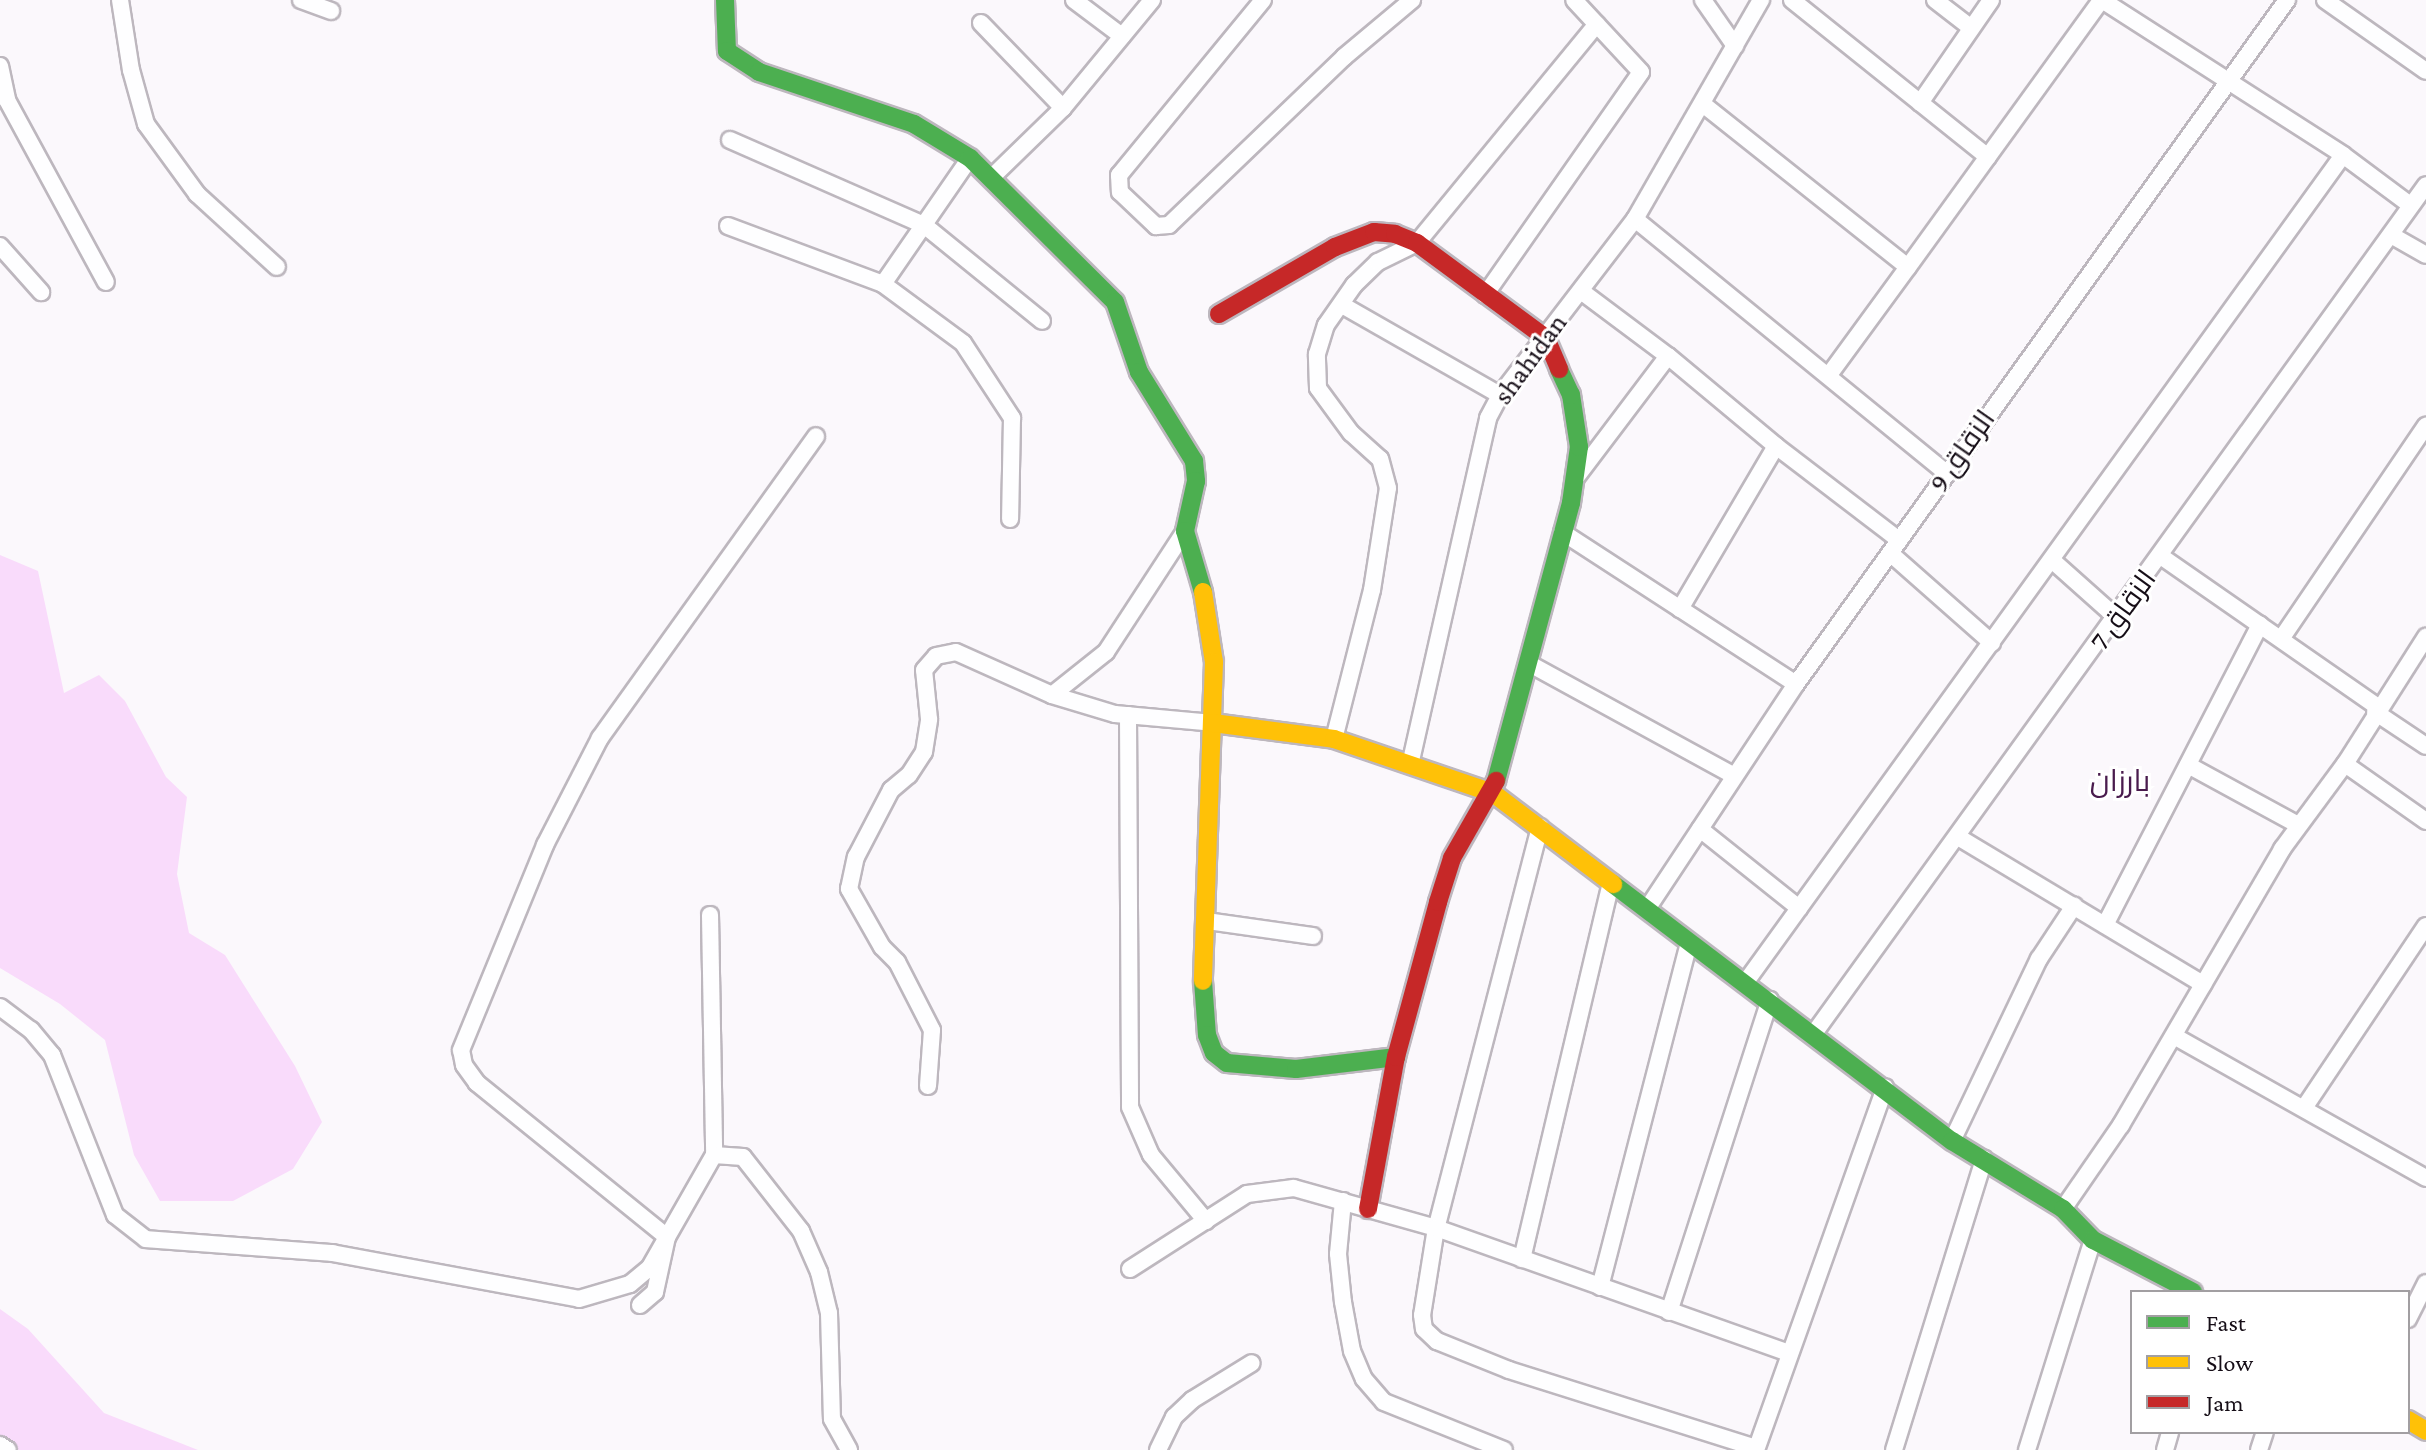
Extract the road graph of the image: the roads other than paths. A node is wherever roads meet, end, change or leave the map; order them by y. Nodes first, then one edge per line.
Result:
1 (120, 0) edge
2 (301, 0) edge
3 (725, 0) edge
4 (1074, 0) edge
5 (1152, 0) edge
6 (1263, 0) edge
7 (1412, 0) edge
8 (1574, 0) edge
9 (1703, 0) edge
10 (1761, 0) edge
11 (1792, 0) edge
12 (1935, 0) edge
13 (1991, 0) edge
14 (2102, 0) edge
15 (2287, 0) edge
16 (2325, 0) edge
17 (331, 11) dead end
18 (981, 23) dead end
19 (1597, 24) junction
20 (1970, 27) junction
21 (1122, 36) junction
22 (1735, 46) junction
23 (0, 66) edge
24 (2426, 71) edge
25 (2227, 78) junction
26 (1920, 103) junction
27 (1704, 105) junction
28 (1063, 108) junction
29 (730, 140) dead end
30 (2343, 155) junction
31 (1988, 157) junction
32 (970, 158) junction
33 (991, 178) junction
34 (2426, 185) edge
35 (2410, 205) junction
36 (1635, 219) junction
37 (924, 225) junction
38 (728, 226) dead end
39 (2391, 235) junction
40 (1417, 243) junction
41 (0, 246) edge
42 (2426, 255) edge
43 (277, 267) dead end
44 (1908, 267) junction
45 (106, 282) dead end
46 (883, 284) junction
47 (1581, 291) junction
48 (41, 292) dead end
49 (1485, 295) junction
50 (1342, 305) junction
51 (1219, 314) dead end
52 (1042, 321) dead end
53 (1546, 338) junction
54 (1668, 356) junction
55 (1829, 375) junction
56 (1500, 395) junction
57 (2426, 426) edge
58 (816, 436) dead end
59 (1776, 446) junction
60 (1946, 473) junction
61 (1574, 480) junction
62 (1010, 519) dead end
63 (1185, 531) junction
64 (1562, 532) junction
65 (1895, 547) junction
66 (2162, 557) junction
67 (2053, 561) junction
68 (1680, 609) junction
69 (2117, 618) junction
70 (2260, 625) junction
71 (2426, 637) edge
72 (2281, 639) junction
73 (1992, 643) junction
74 (1528, 663) junction
75 (1796, 684) junction
76 (1052, 695) junction
77 (2377, 710) junction
78 (1128, 715) junction
79 (1213, 723) junction
80 (1334, 739) junction
81 (2426, 746) edge
82 (2345, 764) junction
83 (1410, 765) junction
84 (2188, 765) junction
85 (1734, 776) junction
86 (1493, 793) junction
87 (2426, 821) edge
88 (2298, 825) junction
89 (1540, 827) junction
90 (1700, 829) junction
91 (1958, 837) junction
92 (1611, 883) junction
93 (2074, 906) junction
94 (1799, 908) junction
95 (1647, 909) junction
96 (710, 915) dead end
97 (1207, 921) junction
98 (2105, 925) junction
99 (2426, 926) edge
100 (1313, 936) dead end
101 (1689, 942) junction
102 (1745, 983) junction
103 (2203, 984) junction
104 (1770, 1000) junction
105 (0, 1007) edge
106 (1815, 1032) junction
107 (2174, 1036) junction
108 (1396, 1057) junction
109 (928, 1086) dead end
110 (1885, 1087) junction
111 (2304, 1108) junction
112 (1952, 1141) junction
113 (714, 1155) junction
114 (1984, 1159) junction
115 (2426, 1178) edge
116 (1343, 1201) junction
117 (1368, 1209) junction
118 (2063, 1209) junction
119 (1206, 1221) junction
120 (1436, 1228) junction
121 (667, 1237) junction
122 (2093, 1240) junction
123 (1522, 1259) junction
124 (1130, 1269) dead end
125 (2426, 1283) edge
126 (1600, 1287) junction
127 (2189, 1290) edge
128 (640, 1305) dead end
129 (1669, 1312) junction
130 (2410, 1315) edge
131 (1787, 1352) junction
132 (1252, 1363) dead end
133 (0, 1445) edge
134 (1756, 1449) edge
135 (8, 1450) edge
136 (849, 1450) edge
137 (1158, 1450) edge
138 (1504, 1450) edge
139 (1894, 1450) edge
140 (2027, 1450) edge

1 - 43 street
2 - 17 street
3 - 32 street
4 - 21 street
5 - 21 street
6 - 7 street
8 - 19 street
9 - 22 street
10 - 22 street, shahidan
11 - 26 street
12 - 20 street
13 - 20 street
14 - 25 street
14 - 31 street
15 - 25 street, الزقاق 9
16 - 24 street
18 - 28 street
19 - 40 street
19 - 49 street
20 - 26 street
21 - 28 street
22 - 27 street, shahidan
23 - 45 street
25 - 30 street
25 - 60 street, الزقاق 9
26 - 31 street
27 - 36 street, shahidan
27 - 44 street
28 - 33 street
29 - 37 street
30 - 35 street
30 - 67 street
31 - 44 street
32 - 33 street
32 - 37 street
33 - 63 street
34 - 35 street, الزقاق 7
35 - 39 street, الزقاق 7
36 - 47 street, shahidan
36 - 55 street
37 - 46 street
37 - 52 street
38 - 46 street
39 - 42 street
39 - 66 street, الزقاق 7
40 - 49 street
40 - 50 street
40 - 51 street
41 - 48 street
44 - 55 street
46 - 62 street
47 - 53 street, shahidan
47 - 54 street
49 - 53 street
50 - 56 street
50 - 80 street
53 - 56 street, shahidan
53 - 61 street
54 - 59 street
54 - 61 street
55 - 60 street
56 - 83 street, shahidan
57 - 72 street
58 - 121 street
59 - 65 street
59 - 68 street
60 - 65 street, الزقاق 9
61 - 64 street
63 - 76 street
63 - 79 street
64 - 68 street
64 - 74 street
65 - 73 street
65 - 75 street, الزقاق 9
66 - 69 street, الزقاق 7
66 - 70 street
67 - 69 street
67 - 73 street
68 - 75 street
69 - 91 street, الزقاق 7
70 - 72 street
70 - 84 street
71 - 77 street
72 - 77 street
73 - 94 street
74 - 85 street
74 - 86 street
75 - 85 street, الزقاق 9
76 - 78 street
76 - 109 street
77 - 81 street
77 - 82 street
78 - 79 street
78 - 119 street
79 - 80 street
79 - 97 street
80 - 83 street
82 - 87 street
82 - 88 street
83 - 86 street
84 - 88 street
84 - 98 street
85 - 90 street, الزقاق 9
86 - 89 street
86 - 108 street
88 - 103 street
89 - 92 street
89 - 120 street
90 - 94 street
90 - 95 street, الزقاق 9
91 - 93 street
91 - 106 street, الزقاق 7
92 - 95 street
92 - 123 street
93 - 98 street
93 - 112 street
94 - 102 street
95 - 101 street
96 - 113 street
97 - 100 street
97 - 108 street
98 - 103 street
99 - 111 street
101 - 102 street
101 - 126 street
102 - 104 street
103 - 107 street
104 - 106 street
104 - 129 street
105 - 121 street
106 - 110 street
107 - 111 street
107 - 118 street
108 - 117 street
110 - 112 street
110 - 131 street
111 - 115 street
112 - 114 street
113 - 121 street
113 - 136 street
114 - 118 street
114 - 139 street
116 - 117 street
116 - 119 street
116 - 138 street
117 - 120 street
118 - 122 street
119 - 124 street
120 - 123 street
120 - 134 street
121 - 128 street
122 - 127 street
122 - 140 street
123 - 126 street
125 - 130 street
126 - 129 street
129 - 131 street
131 - 134 street
132 - 137 street
133 - 135 street

